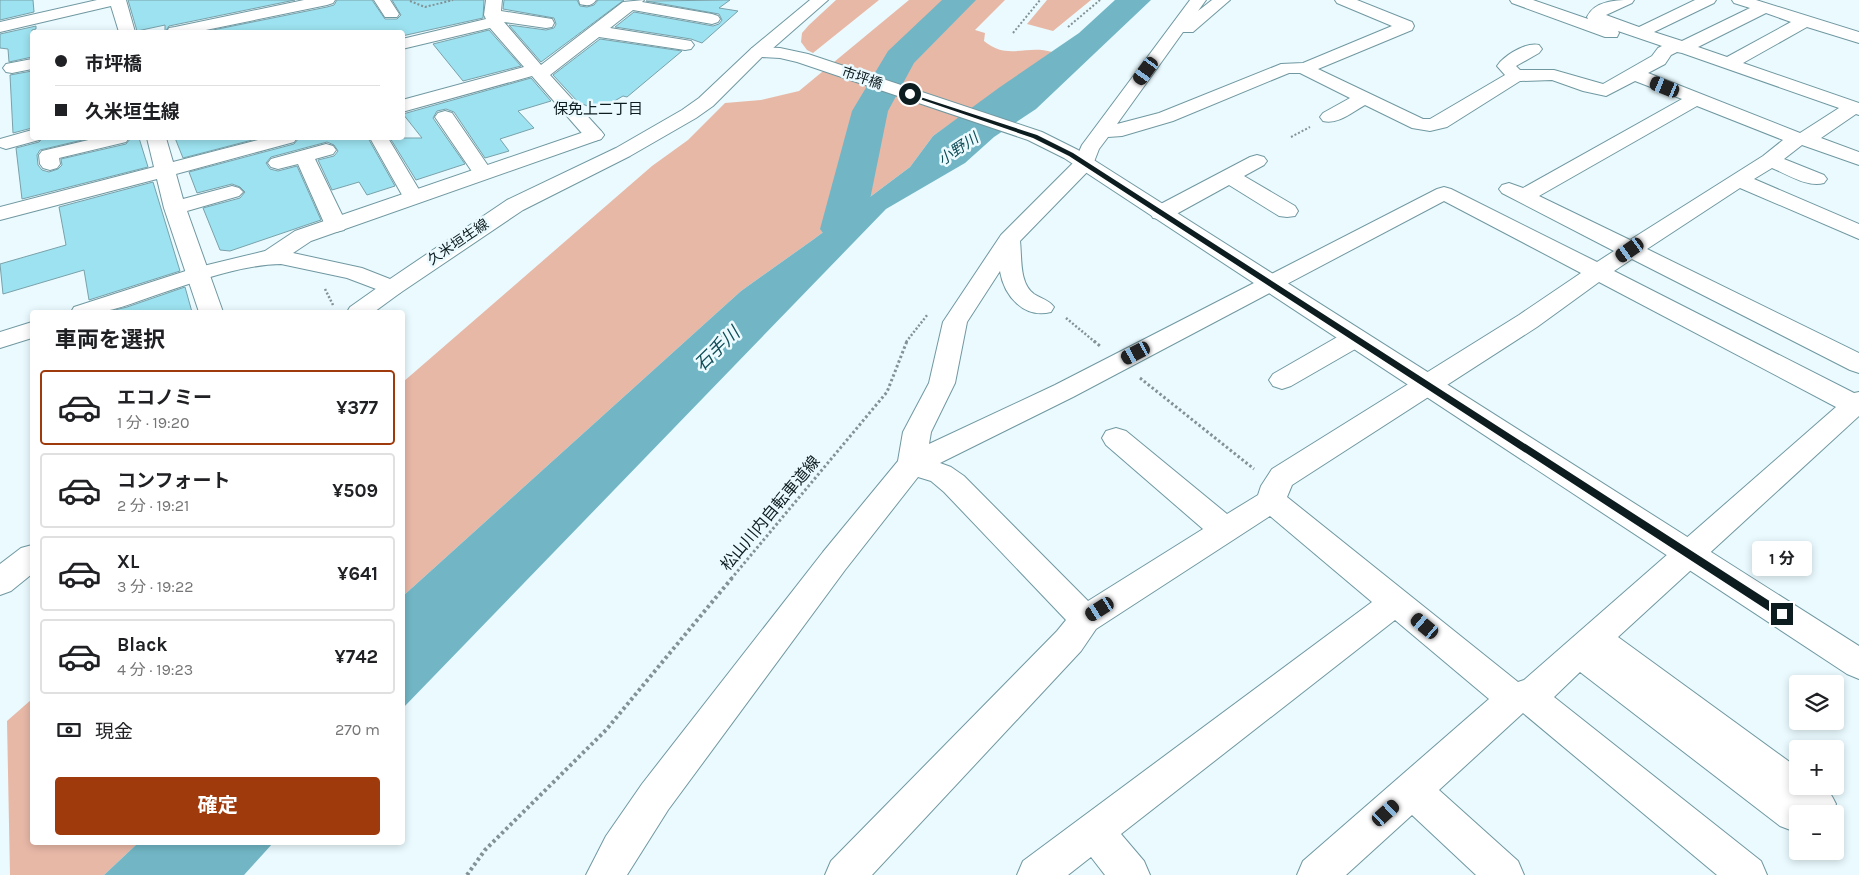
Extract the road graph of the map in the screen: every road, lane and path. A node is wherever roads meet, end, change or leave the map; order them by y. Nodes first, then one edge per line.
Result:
1 (327, 0) edge
2 (382, 0) edge
3 (408, 0) edge
4 (453, 0) edge
5 (820, 0) edge
6 (1040, 0) edge
7 (1100, 0) edge
8 (1198, 0) edge
9 (1222, 0) edge
10 (1343, 0) edge
11 (1518, 0) edge
12 (1626, 0) edge
13 (1708, 0) edge
14 (1740, 0) edge
15 (109, 1) edge
16 (632, 3) edge
17 (1764, 8) junction
18 (494, 12) edge
19 (392, 14) dead end
20 (712, 19) dead end
21 (1805, 21) junction
22 (546, 24) dead end
23 (0, 27) edge
24 (1068, 27) dead end
25 (126, 30) edge
26 (184, 30) edge
27 (595, 31) junction
28 (1013, 33) dead end
29 (1639, 33) junction
30 (1859, 38) edge
31 (1167, 41) junction
32 (405, 43) edge
33 (686, 45) dead end
34 (1674, 48) junction
35 (1533, 49) dead end
36 (758, 52) junction
37 (30, 64) edge
38 (1728, 64) junction
39 (12, 68) dead end
40 (1307, 68) junction
41 (538, 72) junction
42 (1634, 74) junction
43 (1516, 76) junction
44 (1363, 99) junction
45 (1696, 99) junction
46 (405, 105) edge
47 (1856, 108) edge
48 (1330, 117) dead end
49 (444, 118) dead end
50 (1102, 131) junction
51 (30, 137) edge
52 (1802, 139) junction
53 (112, 140) edge
54 (158, 140) edge
55 (280, 140) edge
56 (379, 140) edge
57 (6, 143) dead end
58 (326, 150) dead end
59 (304, 156) junction
60 (1859, 159) edge
61 (1770, 160) junction
62 (1257, 162) dead end
63 (278, 163) dead end
64 (50, 164) dead end
65 (1084, 164) junction
66 (166, 171) junction
67 (484, 173) junction
68 (1229, 176) junction
69 (1738, 180) junction
70 (1817, 180) dead end
71 (232, 192) dead end
72 (413, 198) junction
73 (175, 208) junction
74 (1287, 211) dead end
75 (1161, 213) junction
76 (0, 214) edge
77 (336, 225) junction
78 (1859, 232) edge
79 (1009, 240) junction
80 (1630, 250) junction
81 (272, 257) junction
82 (1598, 272) junction
83 (198, 274) junction
84 (1269, 283) junction
85 (392, 288) junction
86 (934, 306) dead end
87 (1042, 307) dead end
88 (89, 310) edge
89 (211, 310) edge
90 (362, 310) edge
91 (1065, 318) dead end
92 (30, 331) edge
93 (1355, 338) junction
94 (0, 340) edge
95 (1119, 362) junction
96 (1859, 364) edge
97 (1282, 380) dead end
98 (1428, 385) junction
99 (1857, 403) edge
100 (1116, 438) dead end
101 (912, 464) junction
102 (1273, 493) junction
103 (1225, 530) junction
104 (1689, 554) junction
105 (30, 559) edge
106 (0, 582) edge
107 (1395, 602) junction
108 (1085, 619) junction
109 (1587, 645) junction
110 (1859, 664) edge
111 (1520, 697) junction
112 (1412, 790) junction
113 (1801, 805) edge
114 (1094, 831) junction
115 (467, 875) edge
116 (606, 875) edge
117 (845, 875) edge
118 (1037, 875) edge
119 (1130, 875) edge
120 (1317, 875) edge
121 (1504, 875) edge
122 (1747, 875) edge

1 - 26 street
2 - 19 street
3 - 4 path
5 - 36 street, 久米垣生線
6 - 28 path
7 - 24 path
8 - 31 street
9 - 31 street
10 - 40 street
11 - 34 street
12 - 29 street
13 - 29 street
14 - 17 street
15 - 23 street
15 - 25 street
16 - 20 street
16 - 27 street
17 - 21 street
17 - 34 street
18 - 22 street
18 - 32 street
18 - 41 street
21 - 30 street
21 - 38 street
27 - 33 street
27 - 41 street
29 - 34 street
31 - 50 street
34 - 38 street
34 - 42 street
35 - 43 street
36 - 65 street, 市坪橋
36 - 85 street, 久米垣生線
37 - 39 street
38 - 47 street
40 - 44 street
40 - 50 street
41 - 46 street
41 - 67 street
42 - 43 street
42 - 45 street
43 - 44 street
44 - 48 street
45 - 52 street
45 - 80 street
47 - 52 street
49 - 67 street
50 - 65 street
51 - 57 street
52 - 60 street
52 - 61 street
53 - 64 street
54 - 66 street
55 - 66 street
56 - 72 street
58 - 59 street
59 - 63 street
59 - 77 street
61 - 69 street
61 - 70 street
62 - 68 street
65 - 75 street
65 - 79 street
66 - 73 street
66 - 76 street
67 - 72 street
68 - 74 street
68 - 75 street
69 - 78 street
69 - 80 street
71 - 73 street
72 - 77 street
73 - 83 street
75 - 84 street
77 - 81 street
79 - 87 street
79 - 101 street
80 - 82 street
80 - 96 street
81 - 83 street
81 - 85 street
82 - 84 street
82 - 98 street
82 - 99 street
83 - 88 street
83 - 89 street
84 - 93 street
84 - 95 street
85 - 90 street, 久米垣生線
86 - 115 path, 松山川内自転車道線
91 - 95 path
92 - 94 street
93 - 97 street
93 - 98 street
95 - 101 street
95 - 102 path
98 - 102 street
98 - 104 street
99 - 104 street
100 - 103 street
101 - 108 street
101 - 116 street
102 - 103 street
102 - 107 street
103 - 108 street
104 - 109 street
104 - 110 street
105 - 106 street
107 - 111 street
107 - 114 street
108 - 117 street
109 - 111 street
109 - 113 street
111 - 112 street
111 - 122 street
112 - 120 street
112 - 121 street
114 - 118 street
114 - 119 street

